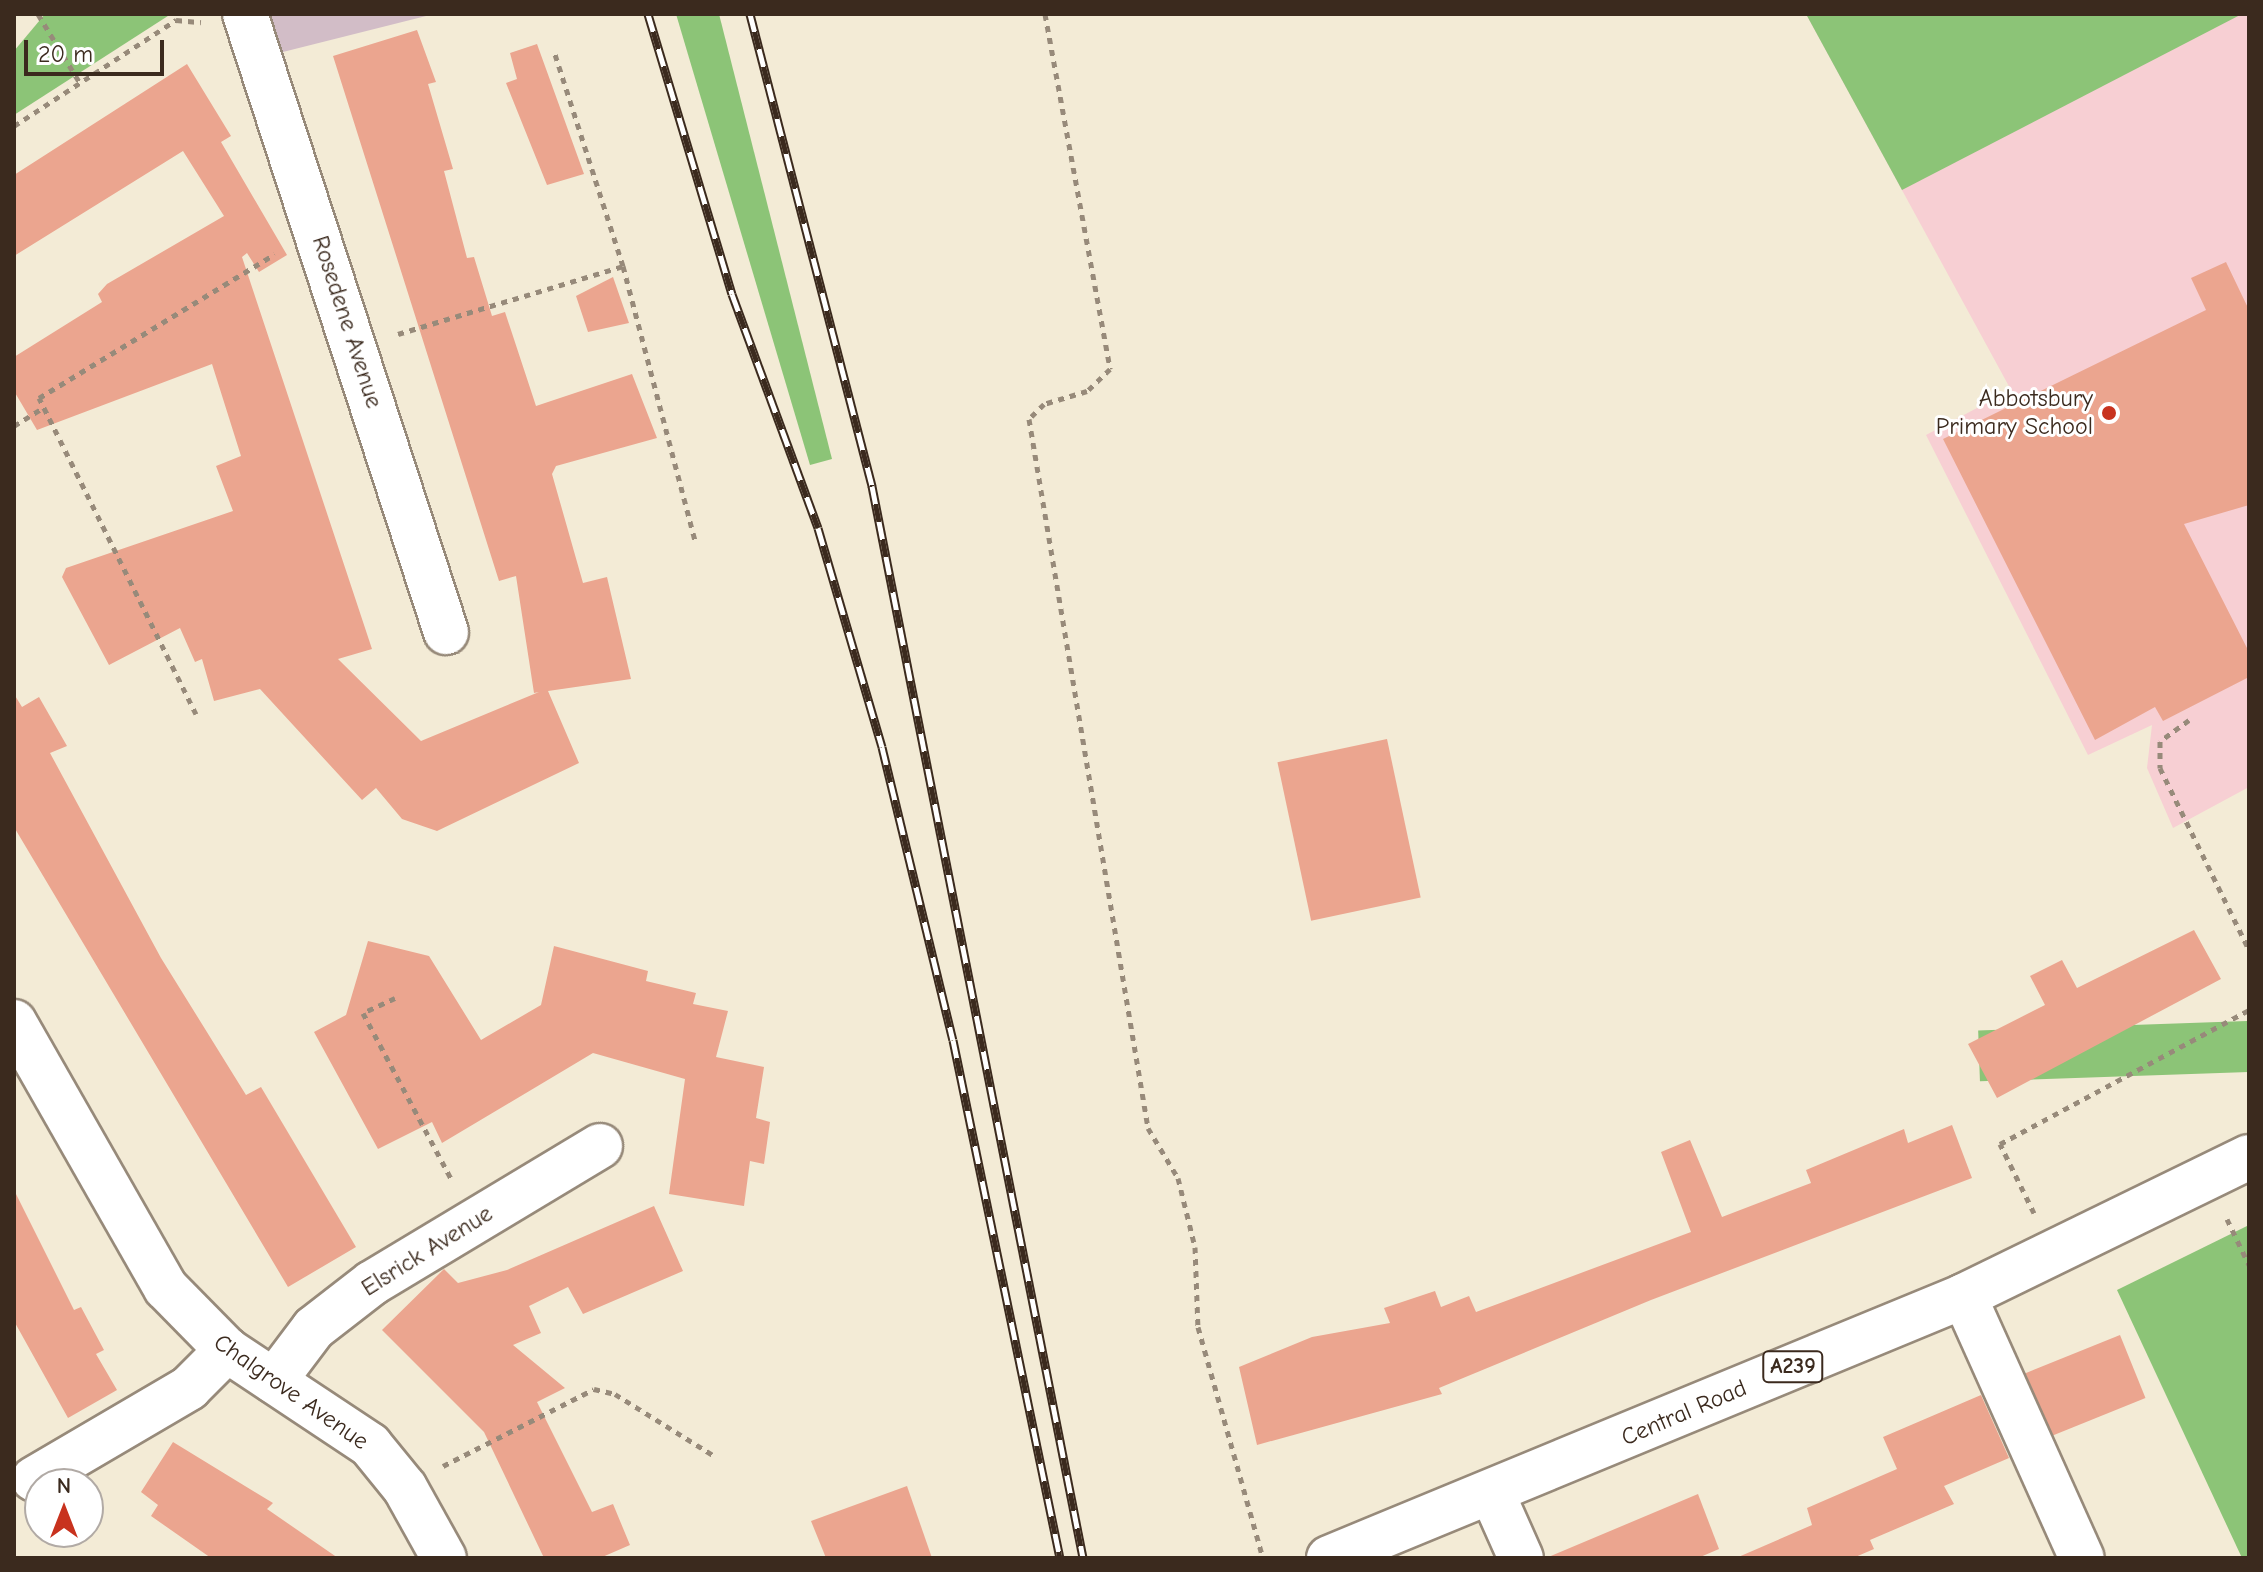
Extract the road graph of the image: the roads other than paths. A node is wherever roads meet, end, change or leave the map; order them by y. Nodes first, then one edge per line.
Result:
1 (247, 20) edge
2 (446, 632) dead end
3 (14, 1022) edge
4 (600, 1146) dead end
5 (2249, 1157) edge
6 (1964, 1296) junction
7 (227, 1350) junction
8 (274, 1381) junction
9 (53, 1468) edge
10 (1492, 1493) junction
11 (1341, 1556) edge
12 (444, 1558) edge
13 (1521, 1558) edge
14 (2082, 1558) edge

1 - 2 street, Rosedene Avenue
3 - 7 street, Chalgrove Avenue
4 - 8 street, Elsrick Avenue
5 - 6 street, Central Road / A239
6 - 10 street, Central Road / A239
6 - 14 street
7 - 8 street, Chalgrove Avenue
7 - 9 street
8 - 12 street, Chalgrove Avenue
10 - 11 street, Central Road / A239
10 - 13 street

